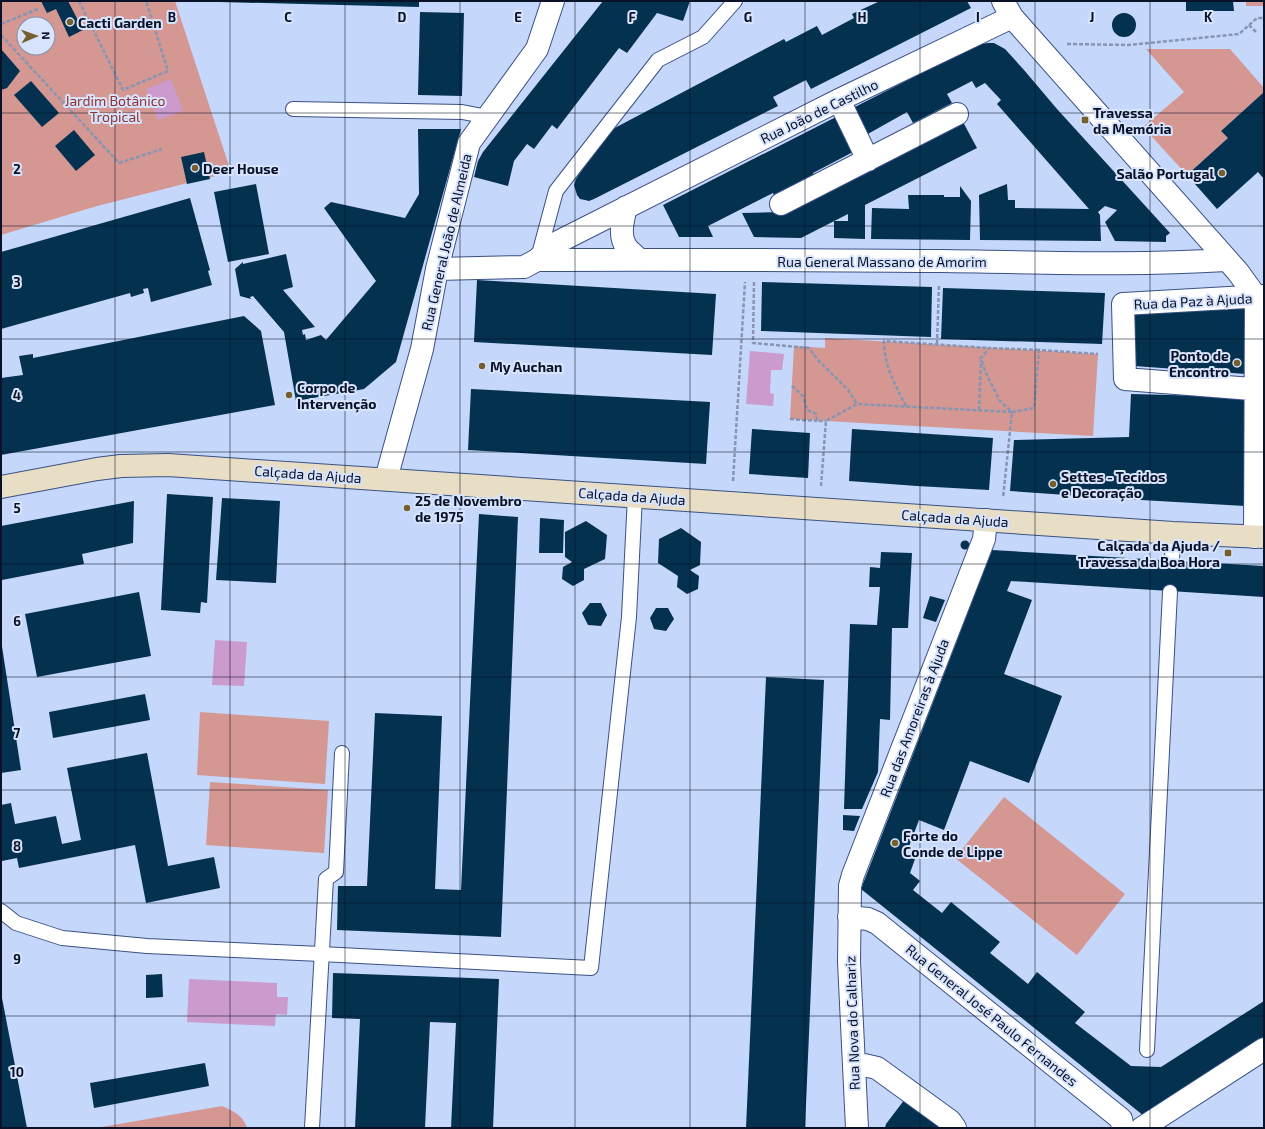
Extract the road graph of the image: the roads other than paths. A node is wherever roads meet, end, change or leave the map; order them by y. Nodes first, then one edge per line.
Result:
1 (554, 1) edge
2 (735, 1) edge
3 (1008, 9) edge
4 (839, 100) junction
5 (293, 109) dead end
6 (957, 114) dead end
7 (488, 117) junction
8 (868, 160) junction
9 (781, 204) dead end
10 (626, 208) junction
11 (638, 259) junction
12 (537, 260) junction
13 (1226, 260) junction
14 (437, 269) junction
15 (1260, 297) edge
16 (1260, 390) edge
17 (386, 479) junction
18 (1, 487) edge
19 (635, 496) junction
20 (994, 520) junction
21 (1173, 533) junction
22 (1260, 537) edge
23 (1172, 560) dead end
24 (1170, 592) dead end
25 (342, 753) dead end
26 (1, 911) edge
27 (849, 917) junction
28 (321, 954) junction
29 (1147, 1050) dead end
30 (1264, 1050) edge
31 (854, 1066) junction
32 (312, 1128) edge
33 (857, 1128) edge
34 (955, 1128) edge
35 (1124, 1128) edge
36 (1142, 1128) edge

1 - 7 street, Rua General João de Almeida
2 - 12 lane
3 - 4 street, Rua João de Castilho
3 - 13 street
4 - 8 street
4 - 10 street, Rua João de Castilho
5 - 7 lane
6 - 8 street
7 - 14 street, Rua General João de Almeida
8 - 9 street
10 - 11 street
10 - 12 street, Rua João de Castilho
11 - 12 street, Rua General Massano de Amorim
11 - 13 street, Rua General Massano de Amorim
12 - 14 street, Rua João de Castilho
13 - 15 street
14 - 17 street, Rua General João de Almeida
15 - 16 street
15 - 16 street, Rua da Paz à Ajuda
16 - 22 street
17 - 18 street, Calçada da Ajuda
17 - 19 street, Calçada da Ajuda
19 - 20 street, Calçada da Ajuda
19 - 28 lane
20 - 21 street, Calçada da Ajuda
20 - 27 street, Rua das Amoreiras à Ajuda
21 - 22 street, Calçada da Ajuda
21 - 23 lane
24 - 29 lane
25 - 28 lane
26 - 28 lane
27 - 31 street, Rua Nova do Calhariz
27 - 35 street, Rua General José Paulo Fernandes
28 - 32 lane
30 - 36 street
31 - 33 street, Rua Nova do Calhariz
31 - 34 street

